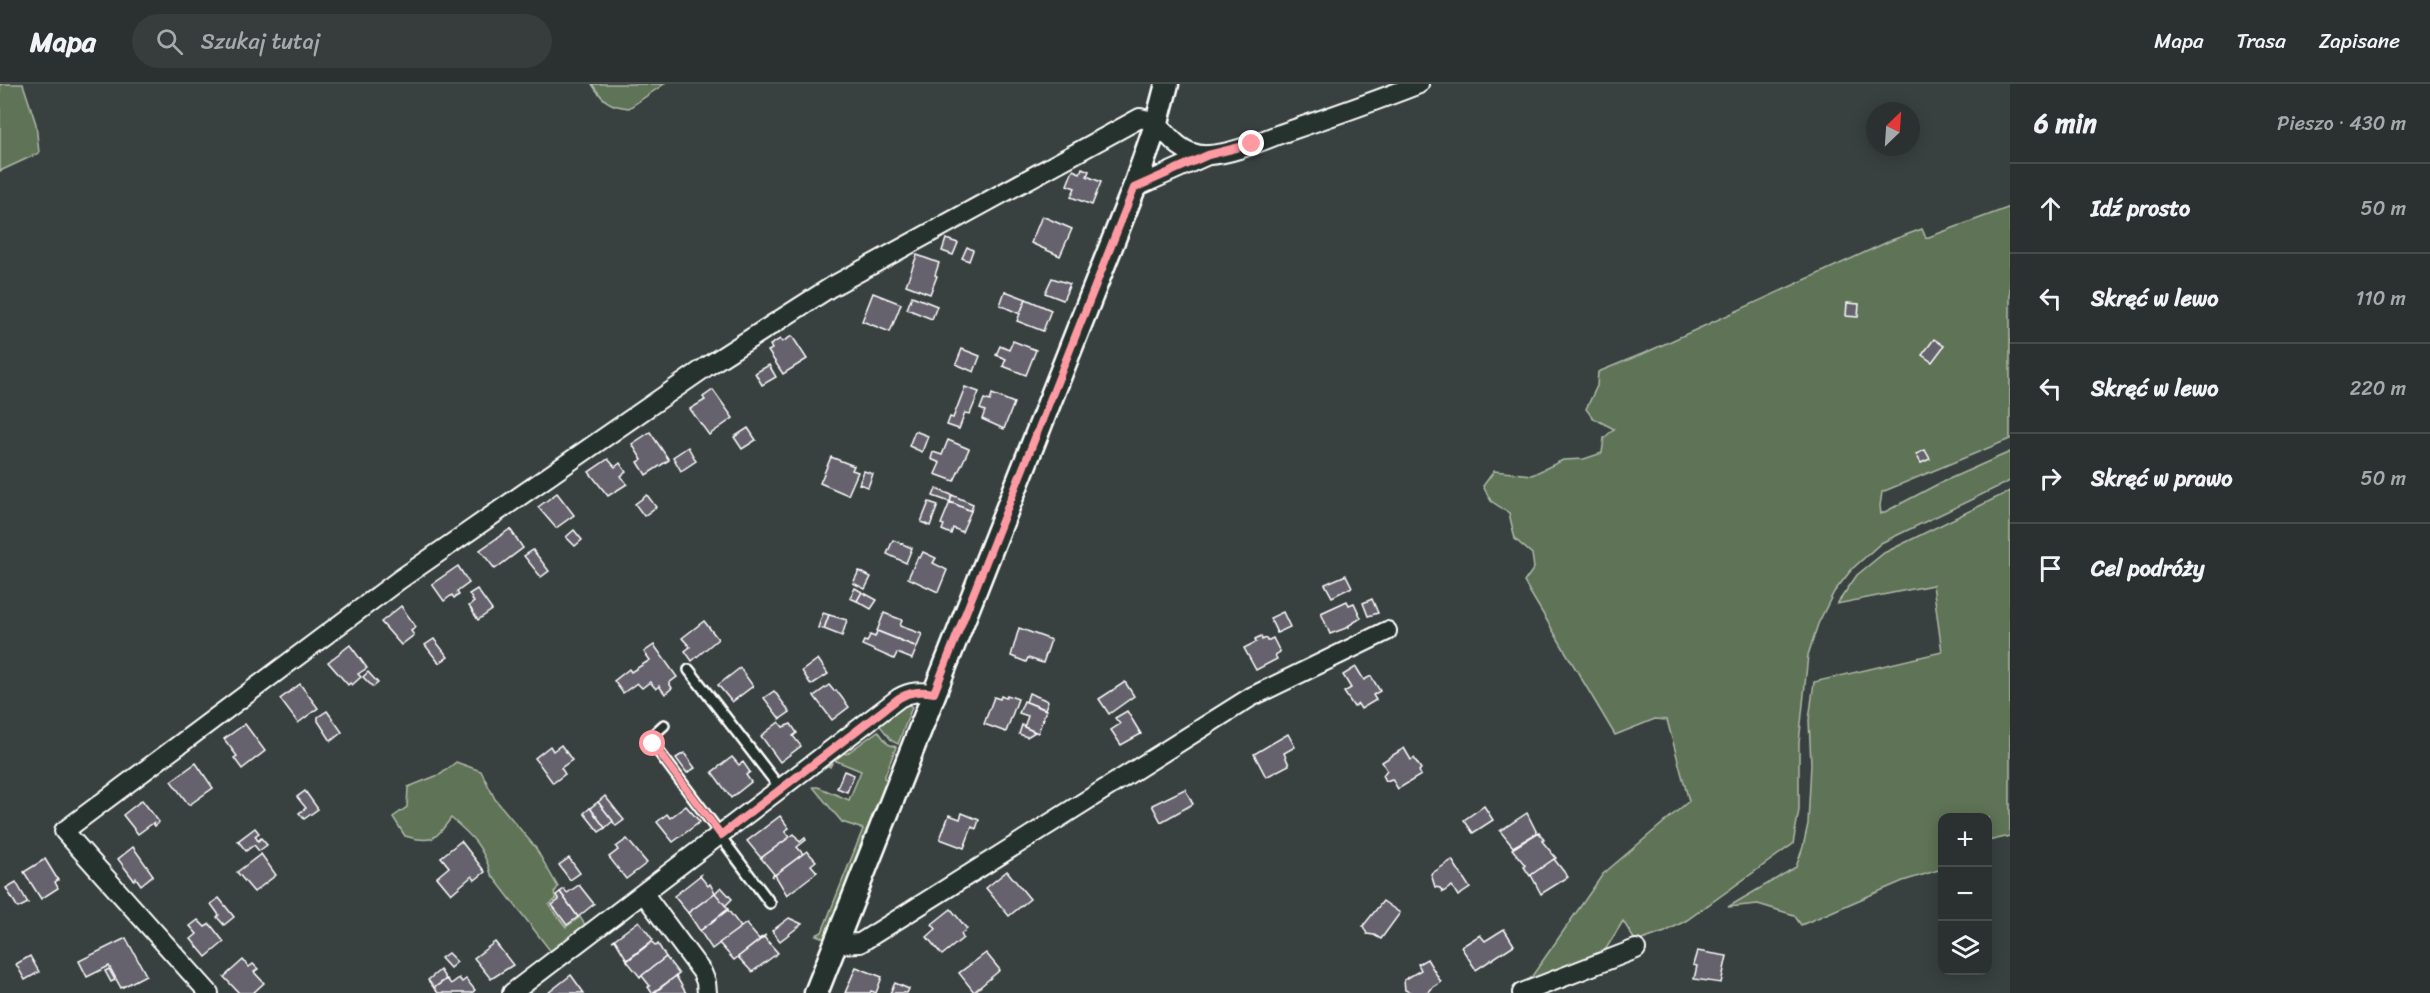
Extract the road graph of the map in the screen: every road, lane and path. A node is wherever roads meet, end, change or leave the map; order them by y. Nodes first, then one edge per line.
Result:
1 (1167, 84) edge
2 (1419, 84) edge
3 (1157, 122) junction
4 (1208, 155) junction
5 (1134, 188) junction
6 (1387, 631) dead end
7 (688, 670) dead end
8 (934, 693) junction
9 (664, 725) dead end
10 (780, 788) junction
11 (720, 835) junction
12 (644, 894) junction
13 (770, 903) dead end
14 (835, 944) junction
15 (1636, 949) dead end
16 (208, 993) edge
17 (513, 993) edge
18 (707, 993) edge
19 (816, 993) edge
20 (1522, 993) edge

1 - 3 street
2 - 4 street
3 - 4 street
3 - 5 street
3 - 16 street
4 - 5 street
5 - 8 street
6 - 14 street
7 - 10 lane
8 - 10 street
8 - 14 street
9 - 11 lane
10 - 11 street
11 - 12 street
11 - 13 lane
12 - 17 street
12 - 18 street
14 - 19 street
15 - 20 street

